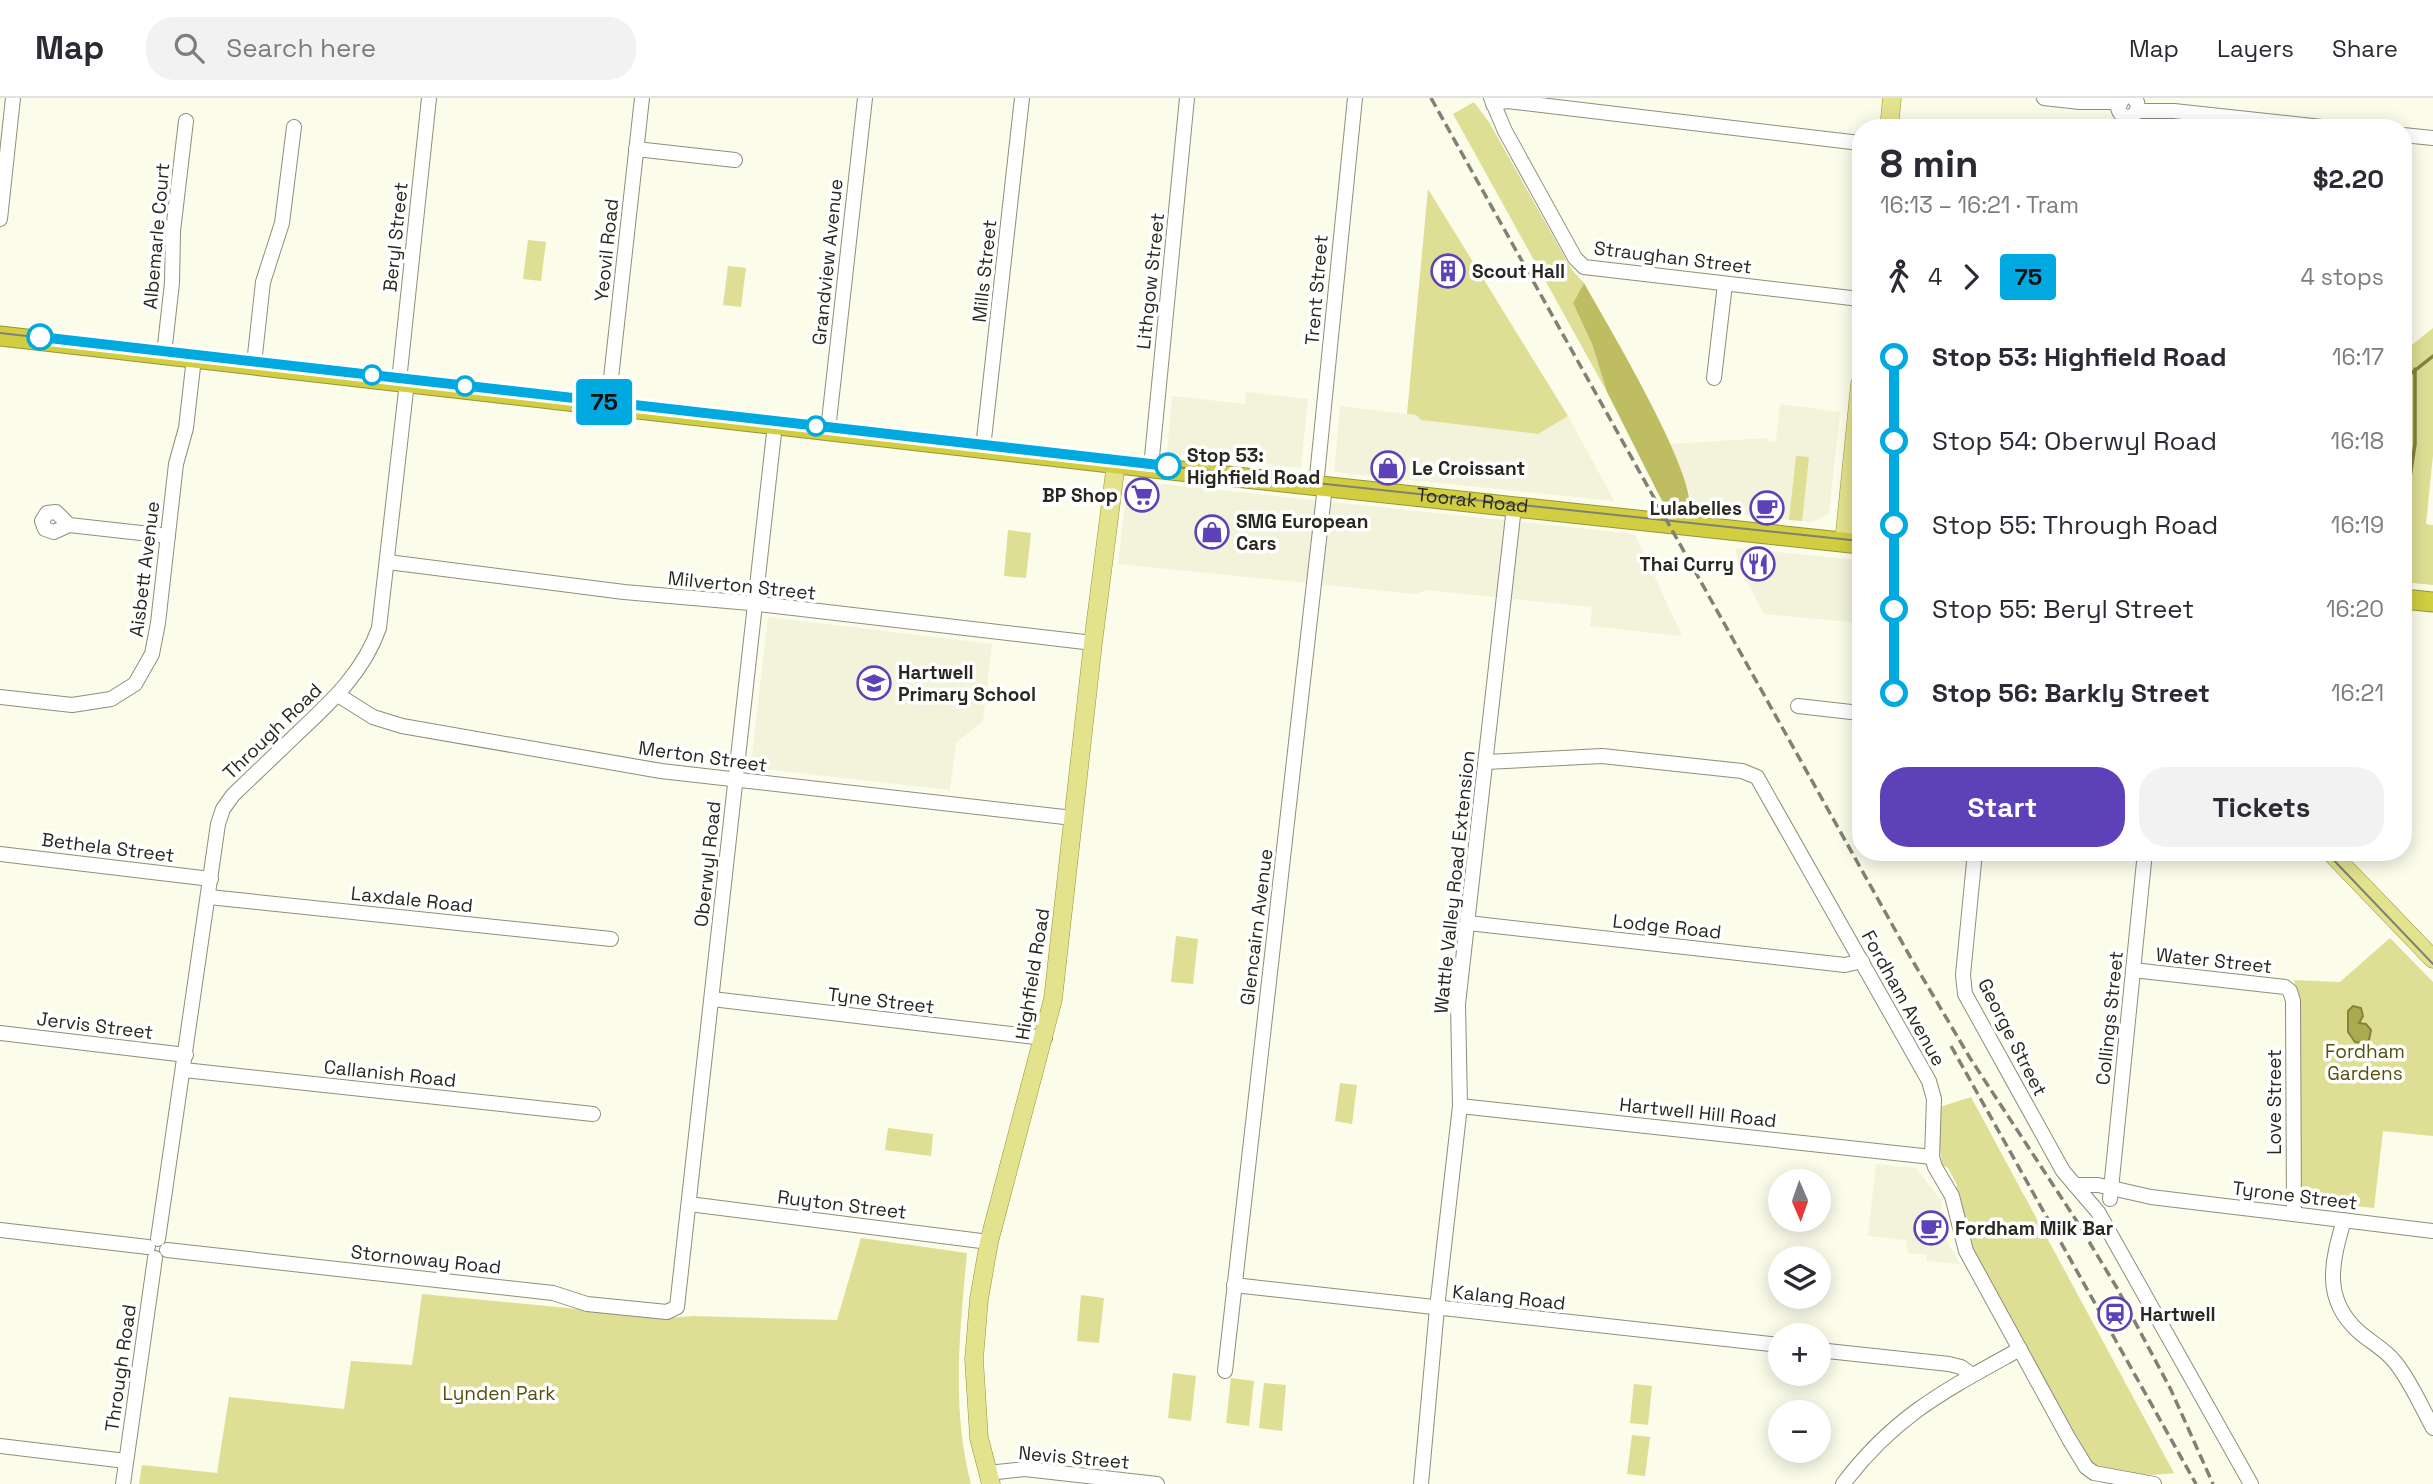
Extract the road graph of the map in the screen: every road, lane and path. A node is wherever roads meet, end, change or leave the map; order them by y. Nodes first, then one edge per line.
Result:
1 (13, 98) edge
2 (429, 98) edge
3 (642, 98) edge
4 (865, 98) edge
5 (1022, 98) edge
6 (1187, 98) edge
7 (1355, 98) edge
8 (1892, 98) edge
9 (2044, 98) edge
10 (1492, 101) edge
11 (2129, 109) edge
12 (1890, 119) edge
13 (2248, 119) edge
14 (186, 121) dead end
15 (294, 127) dead end
16 (2412, 136) edge
17 (2433, 138) edge
18 (1852, 142) edge
19 (636, 149) junction
20 (735, 160) dead end
21 (0, 219) edge
22 (1725, 284) junction
23 (1852, 298) edge
24 (0, 336) edge
25 (164, 354) junction
26 (194, 358) junction
27 (254, 364) junction
28 (1714, 378) dead end
29 (403, 382) junction
30 (608, 405) junction
31 (775, 424) junction
32 (828, 430) junction
33 (983, 448) junction
34 (1116, 463) junction
35 (1150, 467) junction
36 (1320, 486) junction
37 (1514, 507) junction
38 (69, 525) dead end
39 (168, 536) junction
40 (1852, 543) edge
41 (388, 562) junction
42 (2412, 600) edge
43 (2433, 602) edge
44 (756, 604) junction
45 (1093, 643) junction
46 (338, 695) junction
47 (0, 697) edge
48 (1798, 706) dead end
49 (1852, 712) edge
50 (1486, 762) junction
51 (736, 781) junction
52 (1073, 818) junction
53 (0, 854) edge
54 (1974, 861) edge
55 (2144, 861) edge
56 (2339, 861) edge
57 (211, 879) junction
58 (209, 897) junction
59 (1468, 923) junction
60 (611, 939) dead end
61 (2433, 960) edge
62 (1862, 961) junction
63 (2133, 970) junction
64 (2290, 991) joint
65 (712, 999) junction
66 (0, 1033) edge
67 (1045, 1038) junction
68 (186, 1055) junction
69 (184, 1070) junction
70 (1460, 1106) junction
71 (593, 1114) dead end
72 (1932, 1157) junction
73 (2075, 1185) junction
74 (2110, 1194) junction
75 (689, 1204) junction
76 (2098, 1212) junction
77 (2294, 1214) junction
78 (2344, 1220) junction
79 (0, 1230) edge
80 (2433, 1231) edge
81 (989, 1242) junction
82 (157, 1248) junction
83 (1234, 1285) junction
84 (677, 1307) joint
85 (1437, 1308) junction
86 (1768, 1344) edge
87 (2020, 1349) junction
88 (1831, 1351) edge
89 (1225, 1371) dead end
90 (1972, 1375) junction
91 (2433, 1428) edge
92 (0, 1446) edge
93 (127, 1461) junction
94 (990, 1479) edge
95 (2093, 1479) edge
96 (1420, 1480) edge
97 (123, 1484) edge
98 (1157, 1484) edge
99 (1843, 1484) edge
100 (2154, 1484) edge
101 (2251, 1484) edge

1 - 21 street
2 - 29 street, Beryl Street
3 - 19 street, Yeovil Road
4 - 32 street, Grandview Avenue
5 - 33 street, Mills Street
6 - 35 street, Lithgow Street
7 - 36 street, Trent Street
8 - 12 main road
9 - 11 street
10 - 18 street
10 - 22 street, Straughan Street
11 - 13 street
14 - 25 street, Albemarle Court
15 - 27 street
16 - 17 street
19 - 20 street
19 - 30 street, Yeovil Road
22 - 23 street, Straughan Street
22 - 28 street
24 - 25 highway, Toorak Road
25 - 26 highway, Toorak Road
26 - 27 highway, Toorak Road
26 - 39 street, Aisbett Avenue
27 - 29 highway, Toorak Road
29 - 30 highway, Toorak Road
29 - 41 street, Through Road
30 - 31 highway, Toorak Road
31 - 32 highway, Toorak Road
31 - 44 street, Oberwyl Road
32 - 33 highway, Toorak Road
33 - 34 highway, Toorak Road
34 - 35 highway, Toorak Road
34 - 45 main road, Highfield Road
35 - 36 highway, Toorak Road
36 - 37 highway, Toorak Road
36 - 83 street, Glencairn Avenue
37 - 40 highway, Toorak Road
37 - 50 street, Wattle Valley Road Extension
38 - 39 street
39 - 47 street, Aisbett Avenue
41 - 44 street, Milverton Street
41 - 46 street, Through Road
42 - 43 highway
44 - 45 street, Milverton Street
44 - 51 street, Oberwyl Road
45 - 52 main road, Highfield Road
46 - 51 street, Merton Street
46 - 57 street, Through Road
48 - 49 street
50 - 59 street, Wattle Valley Road Extension
50 - 62 street, Fordham Avenue
51 - 52 street, Merton Street
51 - 65 street, Oberwyl Road
52 - 67 main road, Highfield Road
53 - 57 street, Bethela Street
54 - 73 street, George Street
55 - 63 street, Collings Street
56 - 61 main road
57 - 58 street, Through Road
58 - 60 street, Laxdale Road
58 - 68 street, Through Road
59 - 62 street, Lodge Road
59 - 70 street, Wattle Valley Road Extension
62 - 72 street, Fordham Avenue
63 - 64 street, Water Street
63 - 74 street, Collings Street
64 - 77 street, Love Street
65 - 67 street, Tyne Street
65 - 75 street, Oberwyl Road
66 - 68 street, Jervis Street
67 - 81 main road, Highfield Road
68 - 69 street, Through Road
69 - 71 street, Callanish Road
69 - 82 street, Through Road
70 - 72 street, Hartwell Hill Road
70 - 85 street, Wattle Valley Road Extension
72 - 87 street, Fordham Avenue
73 - 74 street, Tyrone Street
73 - 76 street, George Street
74 - 76 street
74 - 77 street, Tyrone Street
75 - 81 street, Ruyton Street
75 - 84 street, Oberwyl Road
76 - 101 street, George Street
77 - 78 street, Tyrone Street
78 - 80 street, Tyrone Street
78 - 91 street
79 - 82 street, Stornoway Road
81 - 94 main road, Highfield Road
82 - 84 street, Stornoway Road
82 - 93 street, Through Road
83 - 85 street, Kalang Road
83 - 89 street, Glencairn Avenue
85 - 86 street, Kalang Road
85 - 96 street, Wattle Valley Road Extension
87 - 90 street
87 - 95 street, Fordham Avenue
88 - 90 street
90 - 99 street
92 - 93 street
93 - 97 street, Through Road
94 - 98 street, Nevis Street
95 - 100 street, Fordham Avenue

